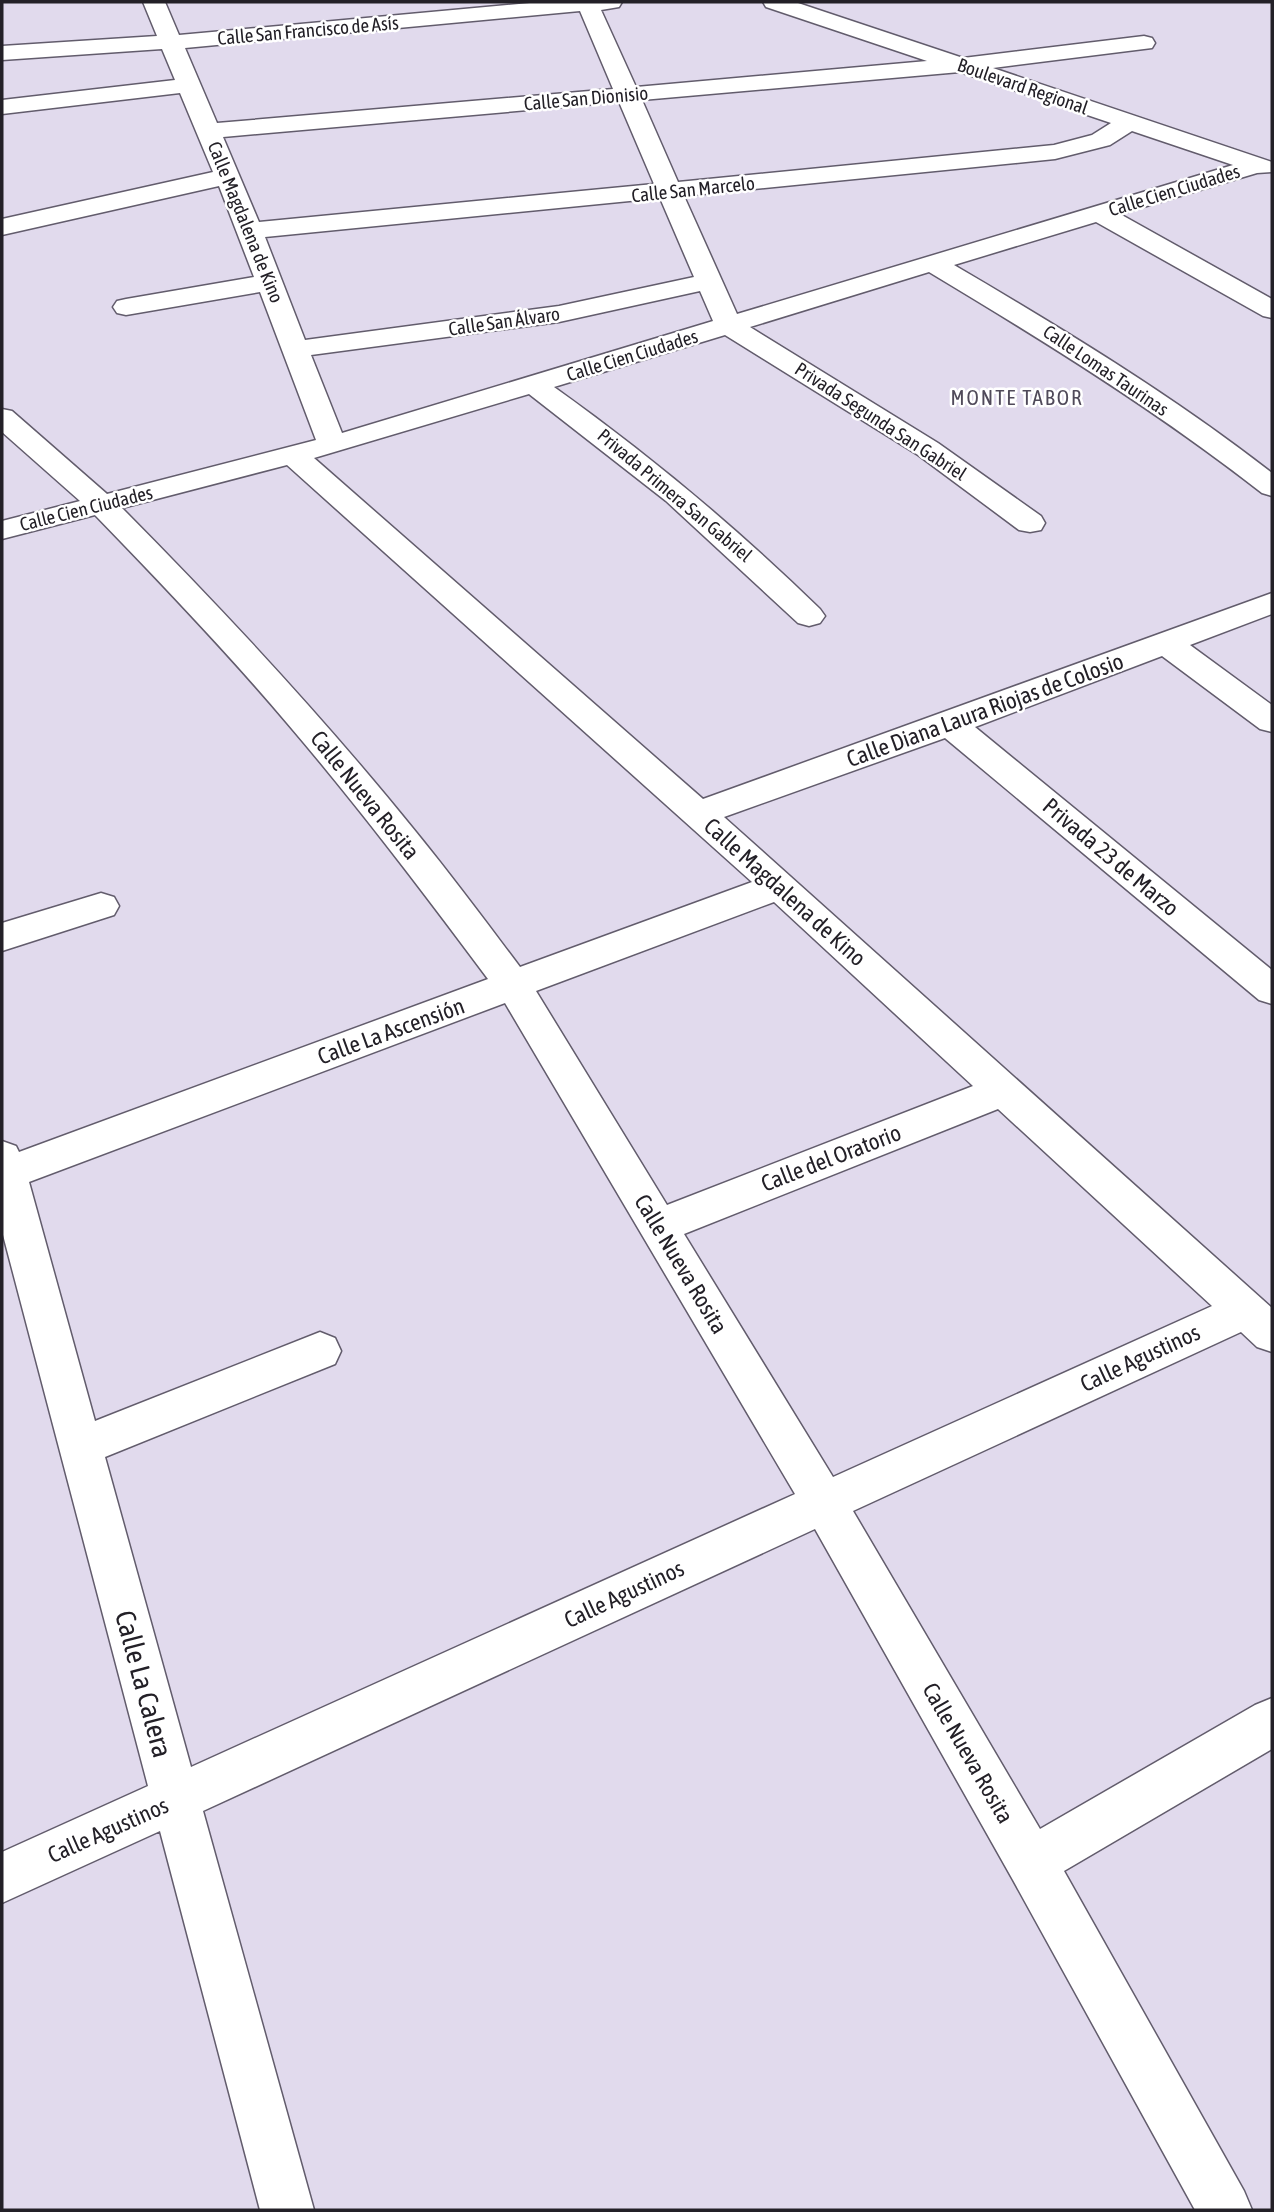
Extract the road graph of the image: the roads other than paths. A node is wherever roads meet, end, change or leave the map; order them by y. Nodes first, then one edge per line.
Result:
1 (154, 2) edge
2 (613, 2) edge
3 (774, 2) edge
4 (588, 3) edge
5 (172, 42) junction
6 (1144, 43) dead end
7 (2, 53) edge
8 (963, 65) junction
9 (190, 85) junction
10 (627, 94) junction
11 (2, 107) edge
12 (1129, 122) junction
13 (209, 131) junction
14 (1265, 167) edge
15 (228, 176) junction
16 (670, 191) junction
17 (1099, 213) junction
18 (2, 227) edge
19 (250, 231) junction
20 (932, 263) junction
21 (711, 281) junction
22 (270, 282) junction
23 (127, 307) dead end
24 (1272, 310) edge
25 (729, 325) junction
26 (296, 349) junction
27 (533, 384) junction
28 (2, 417) edge
29 (332, 445) junction
30 (293, 456) junction
31 (1272, 487) edge
32 (101, 504) junction
33 (1030, 523) dead end
34 (2, 530) edge
35 (1272, 603) edge
36 (809, 616) dead end
37 (1166, 643) junction
38 (1272, 721) edge
39 (950, 724) junction
40 (698, 814) junction
41 (779, 886) junction
42 (101, 906) dead end
43 (2, 937) edge
44 (513, 985) junction
45 (1272, 990) edge
46 (1004, 1090) junction
47 (3, 1169) edge
48 (659, 1226) junction
49 (1259, 1322) edge
50 (320, 1351) dead end
51 (80, 1447) junction
52 (824, 1503) junction
53 (1272, 1722) edge
54 (176, 1799) junction
55 (1031, 1863) junction
56 (2, 1878) edge
57 (287, 2210) edge
58 (1226, 2210) edge

1 - 5 street, Calle Magdalena de Kino
2 - 4 street, Calle San Francisco de Asís
3 - 8 street, Boulevard Regional
4 - 5 street, Calle San Francisco de Asís
4 - 10 street
5 - 7 street, Calle San Francisco de Asís
5 - 9 street, Calle Magdalena de Kino
6 - 8 street, Calle San Dionisio
8 - 10 street, Calle San Dionisio
8 - 12 street, Boulevard Regional
9 - 11 street
9 - 13 street, Calle Magdalena de Kino
10 - 13 street, Calle San Dionisio
10 - 16 street
12 - 14 street, Boulevard Regional
12 - 16 street, Calle San Marcelo
13 - 15 street, Calle Magdalena de Kino
14 - 17 street, Calle Cien Ciudades
15 - 18 street
15 - 19 street, Calle Magdalena de Kino
16 - 19 street, Calle San Marcelo
16 - 21 street
17 - 20 street, Calle Cien Ciudades
17 - 24 street
19 - 22 street, Calle Magdalena de Kino
20 - 25 street, Calle Cien Ciudades
20 - 31 street, Calle Lomas Taurinas
21 - 25 street
21 - 26 street, Calle San Álvaro
22 - 23 street
22 - 26 street, Calle Magdalena de Kino
25 - 27 street, Calle Cien Ciudades
25 - 33 street, Privada Segunda San Gabriel
26 - 29 street, Calle Magdalena de Kino
27 - 29 street, Calle Cien Ciudades
27 - 36 street, Privada Primera San Gabriel
28 - 32 street, Calle Nueva Rosita
29 - 30 street, Calle Cien Ciudades
30 - 32 street, Calle Cien Ciudades
30 - 40 street, Calle Magdalena de Kino
32 - 34 street, Calle Cien Ciudades
32 - 44 street, Calle Nueva Rosita
35 - 37 street, Calle Diana Laura Riojas de Colosio
37 - 38 street
37 - 39 street, Calle Diana Laura Riojas de Colosio
39 - 40 street, Calle Diana Laura Riojas de Colosio
39 - 45 street, Privada 23 de Marzo
40 - 41 street, Calle Magdalena de Kino
41 - 44 street, Calle La Ascensión
41 - 46 street, Calle Magdalena de Kino
42 - 43 street
44 - 47 street, Calle La Ascensión
44 - 48 street, Calle Nueva Rosita
46 - 48 street, Calle del Oratorio
46 - 49 street, Calle Magdalena de Kino
47 - 51 street, Calle La Calera
48 - 52 street, Calle Nueva Rosita
49 - 52 street, Calle Agustinos
50 - 51 street
51 - 54 street, Calle La Calera
52 - 54 street, Calle Agustinos
52 - 55 street, Calle Nueva Rosita
53 - 55 street
54 - 56 street, Calle Agustinos
54 - 57 street, Calle La Calera
55 - 58 street, Calle Nueva Rosita

